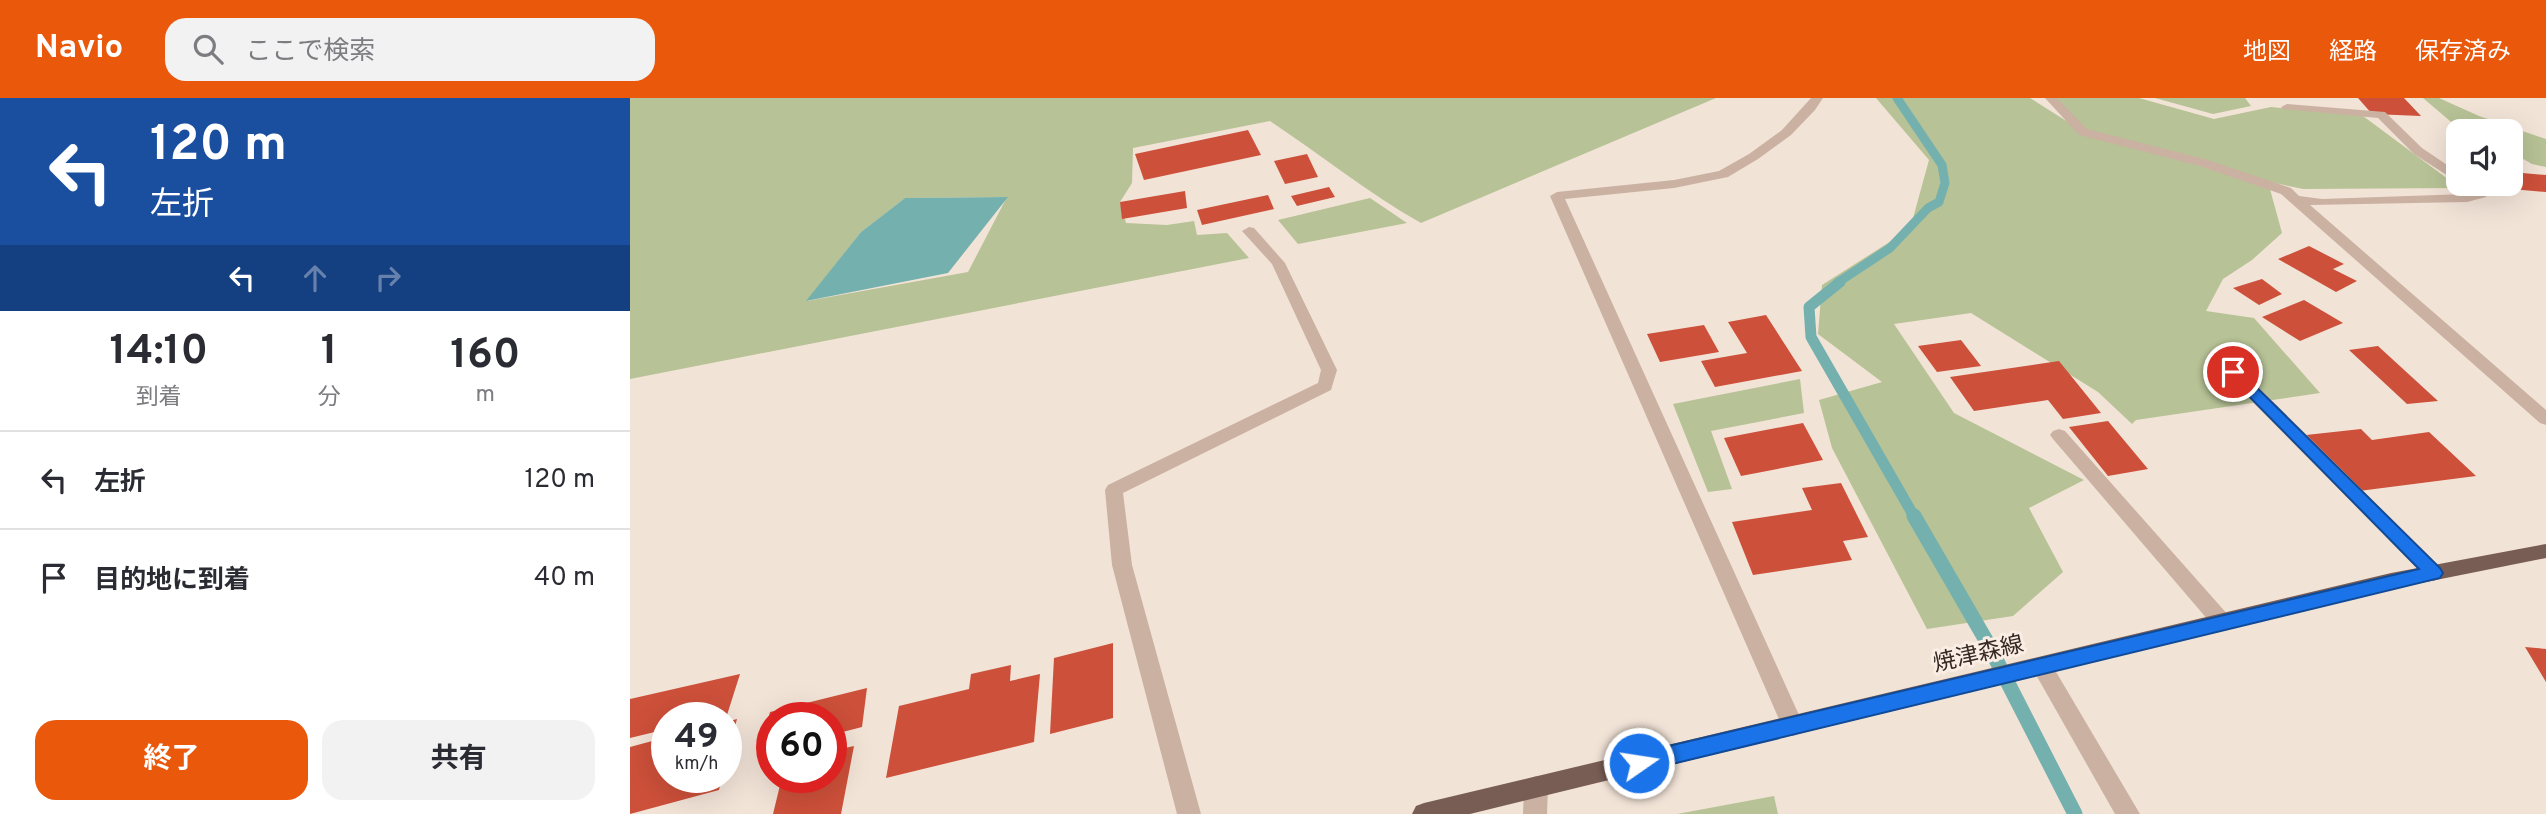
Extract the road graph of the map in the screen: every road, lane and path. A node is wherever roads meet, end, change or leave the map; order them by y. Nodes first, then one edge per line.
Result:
1 (1817, 98) edge
2 (2052, 99) edge
3 (2287, 107) dead end
4 (2446, 170) edge
5 (2474, 196) edge
6 (2295, 199) junction
7 (1249, 231) dead end
8 (2215, 354) dead end
9 (2546, 419) edge
10 (2060, 435) dead end
11 (2545, 553) edge
12 (2434, 573) junction
13 (2222, 622) junction
14 (2042, 666) junction
15 (1793, 726) junction
16 (1536, 787) junction
17 (1189, 814) edge
18 (1424, 814) edge
19 (1535, 814) edge
20 (2128, 814) edge

1 - 15 street
2 - 6 street
3 - 4 street
5 - 6 street
6 - 9 street
7 - 17 street
8 - 12 street
10 - 13 street
11 - 12 main road, 焼津森線
12 - 13 main road, 焼津森線
13 - 14 main road, 焼津森線
14 - 15 main road, 焼津森線
14 - 20 street
15 - 16 main road, 焼津森線
16 - 18 main road, 焼津森線
16 - 19 street

